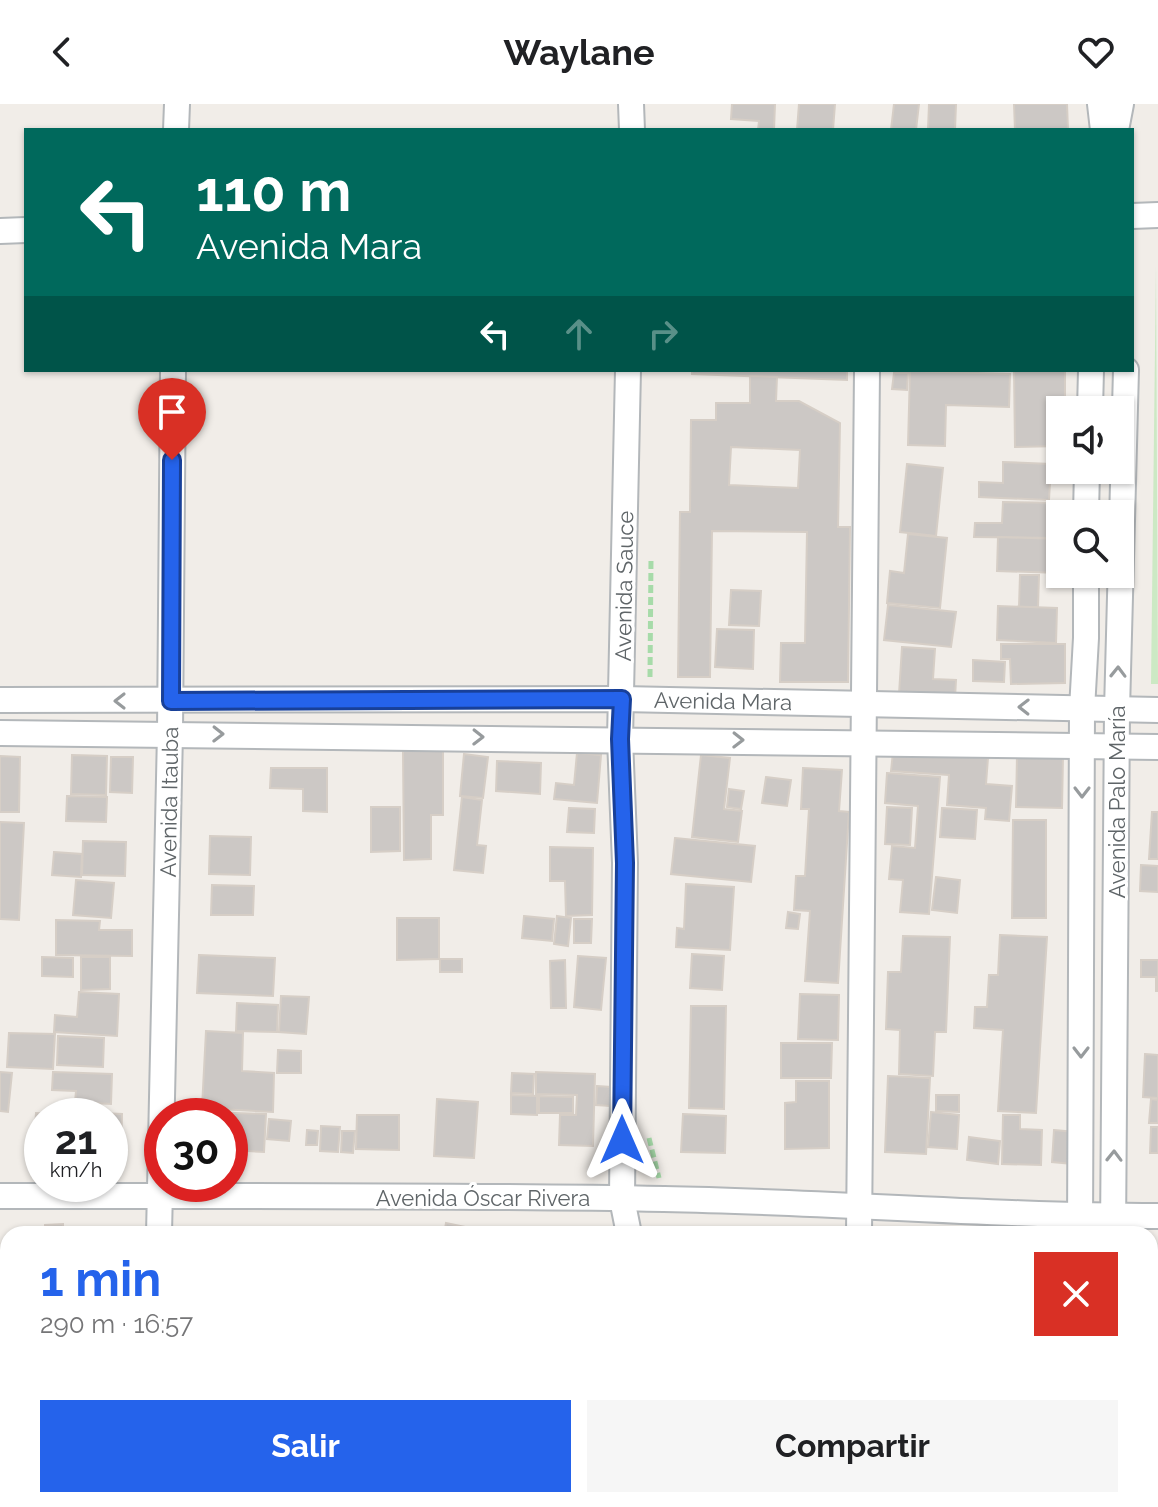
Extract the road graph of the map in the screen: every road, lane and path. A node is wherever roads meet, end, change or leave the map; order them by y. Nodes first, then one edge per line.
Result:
1 (177, 104) edge
2 (631, 104) edge
3 (1100, 104) edge
4 (1121, 104) edge
5 (176, 128) edge
6 (632, 128) edge
7 (1103, 128) edge
8 (1116, 128) edge
9 (1158, 215) edge
10 (1134, 216) edge
11 (24, 230) edge
12 (0, 231) edge
13 (173, 372) edge
14 (628, 372) edge
15 (867, 372) edge
16 (1091, 372) edge
17 (1126, 372) edge
18 (1090, 396) edge
19 (1086, 588) edge
20 (622, 699) junction
21 (0, 700) edge
22 (171, 701) junction
23 (864, 704) junction
24 (1082, 709) junction
25 (1117, 710) junction
26 (1158, 710) edge
27 (0, 733) edge
28 (170, 733) junction
29 (620, 739) junction
30 (864, 741) junction
31 (1082, 747) junction
32 (1118, 747) junction
33 (1158, 747) edge
34 (161, 1098) edge
35 (0, 1196) edge
36 (144, 1196) edge
37 (248, 1197) edge
38 (622, 1199) junction
39 (159, 1202) edge
40 (859, 1205) junction
41 (1158, 1216) edge
42 (1080, 1225) edge
43 (1113, 1225) edge
44 (159, 1226) edge
45 (627, 1226) edge
46 (859, 1226) edge

1 - 5 street
2 - 6 street
3 - 7 street
4 - 8 street
9 - 10 street
11 - 12 street
13 - 22 street, Avenida Itauba
14 - 20 street, Avenida Sauce
15 - 23 street
16 - 18 street
25 -> 17 street, Avenida Palo María
19 - 24 street, Avenida Palo María
20 - 22 street, Avenida Mara
20 - 23 street, Avenida Mara
20 - 29 street, Avenida Sauce
22 -> 21 street, Avenida Mara
22 - 28 street, Avenida Itauba
24 -> 23 street, Avenida Mara
23 - 30 street
24 - 25 street, Avenida Mara
24 - 31 street, Avenida Palo María
25 - 26 street, Avenida Mara
25 - 32 street, Avenida Palo María
27 - 28 street, Avenida Mara
28 -> 29 street, Avenida Mara
28 - 34 street, Avenida Itauba
29 -> 30 street, Avenida Mara
29 - 38 street, Avenida Sauce
30 - 31 street, Avenida Mara
30 - 40 street
31 - 32 street, Avenida Mara
31 -> 42 street, Avenida Palo María
32 - 33 street, Avenida Mara
43 -> 32 street, Avenida Palo María
35 - 36 street, Avenida Óscar Rivera
37 - 38 street, Avenida Óscar Rivera
38 - 40 street, Avenida Óscar Rivera
38 - 45 street, Avenida Sauce
39 - 44 street, Avenida Itauba
40 - 42 street, Avenida Óscar Rivera
40 - 46 street
41 - 43 street, Avenida Óscar Rivera
42 - 43 street, Avenida Óscar Rivera

